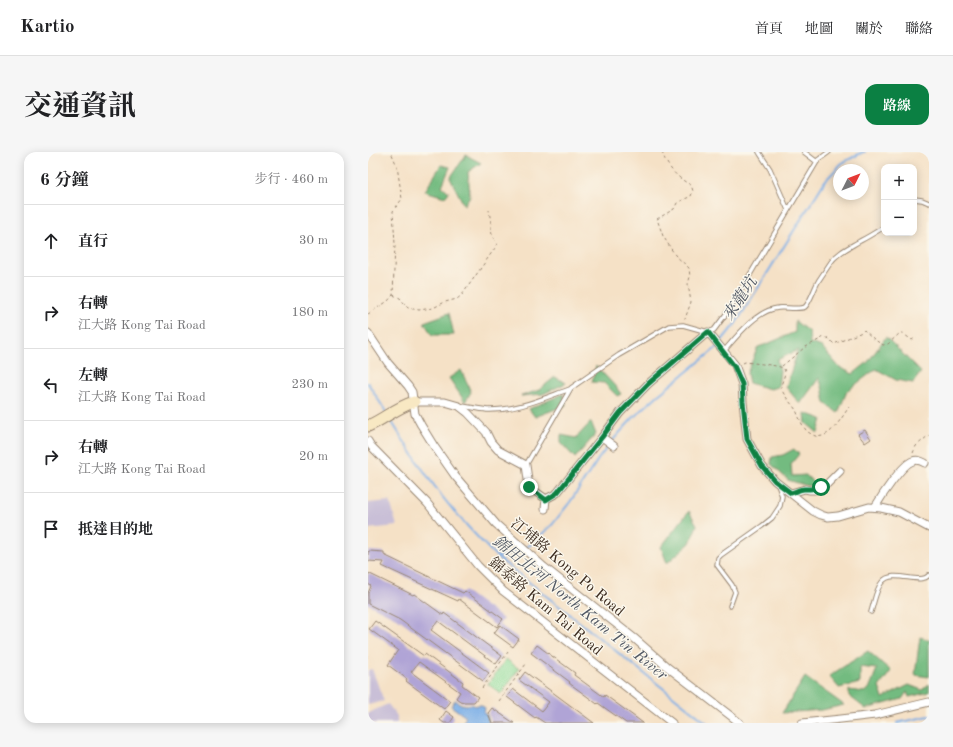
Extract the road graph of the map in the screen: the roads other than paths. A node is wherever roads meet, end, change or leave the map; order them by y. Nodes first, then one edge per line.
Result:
1 (759, 152) edge
2 (804, 152) edge
3 (828, 152) edge
4 (817, 162) junction
5 (917, 199) edge
6 (929, 203) edge
7 (788, 210) junction
8 (881, 229) edge
9 (368, 332) edge
10 (710, 335) junction
11 (722, 350) junction
12 (571, 388) junction
13 (409, 404) junction
14 (459, 406) junction
15 (372, 424) edge
16 (602, 437) junction
17 (368, 441) edge
18 (614, 446) dead end
19 (925, 463) dead end
20 (526, 465) junction
21 (840, 471) dead end
22 (775, 481) junction
23 (791, 493) junction
24 (546, 500) junction
25 (875, 507) junction
26 (545, 509) dead end
27 (929, 528) edge
28 (929, 575) edge
29 (730, 606) dead end
30 (871, 612) dead end
31 (929, 702) edge
32 (672, 723) edge
33 (740, 723) edge
34 (802, 723) edge

1 - 7 lane
2 - 4 lane
3 - 4 lane
4 - 7 lane
5 - 6 lane
7 - 10 lane
8 - 11 lane
9 - 13 street, 江埔路 Kong Po Road
10 - 11 street
10 - 12 lane
10 - 16 street
11 - 22 street
12 - 14 lane
12 - 20 lane
13 - 14 street
13 - 15 street
13 - 33 street, 江埔路 Kong Po Road
14 - 20 street
16 - 18 street
16 - 24 street
17 - 32 street, 錦泰路 Kam Tai Road
19 - 25 street
20 - 24 street
21 - 23 street
22 - 23 street
22 - 29 lane
23 - 25 street
24 - 26 street
25 - 27 street
28 - 30 lane
31 - 34 street

